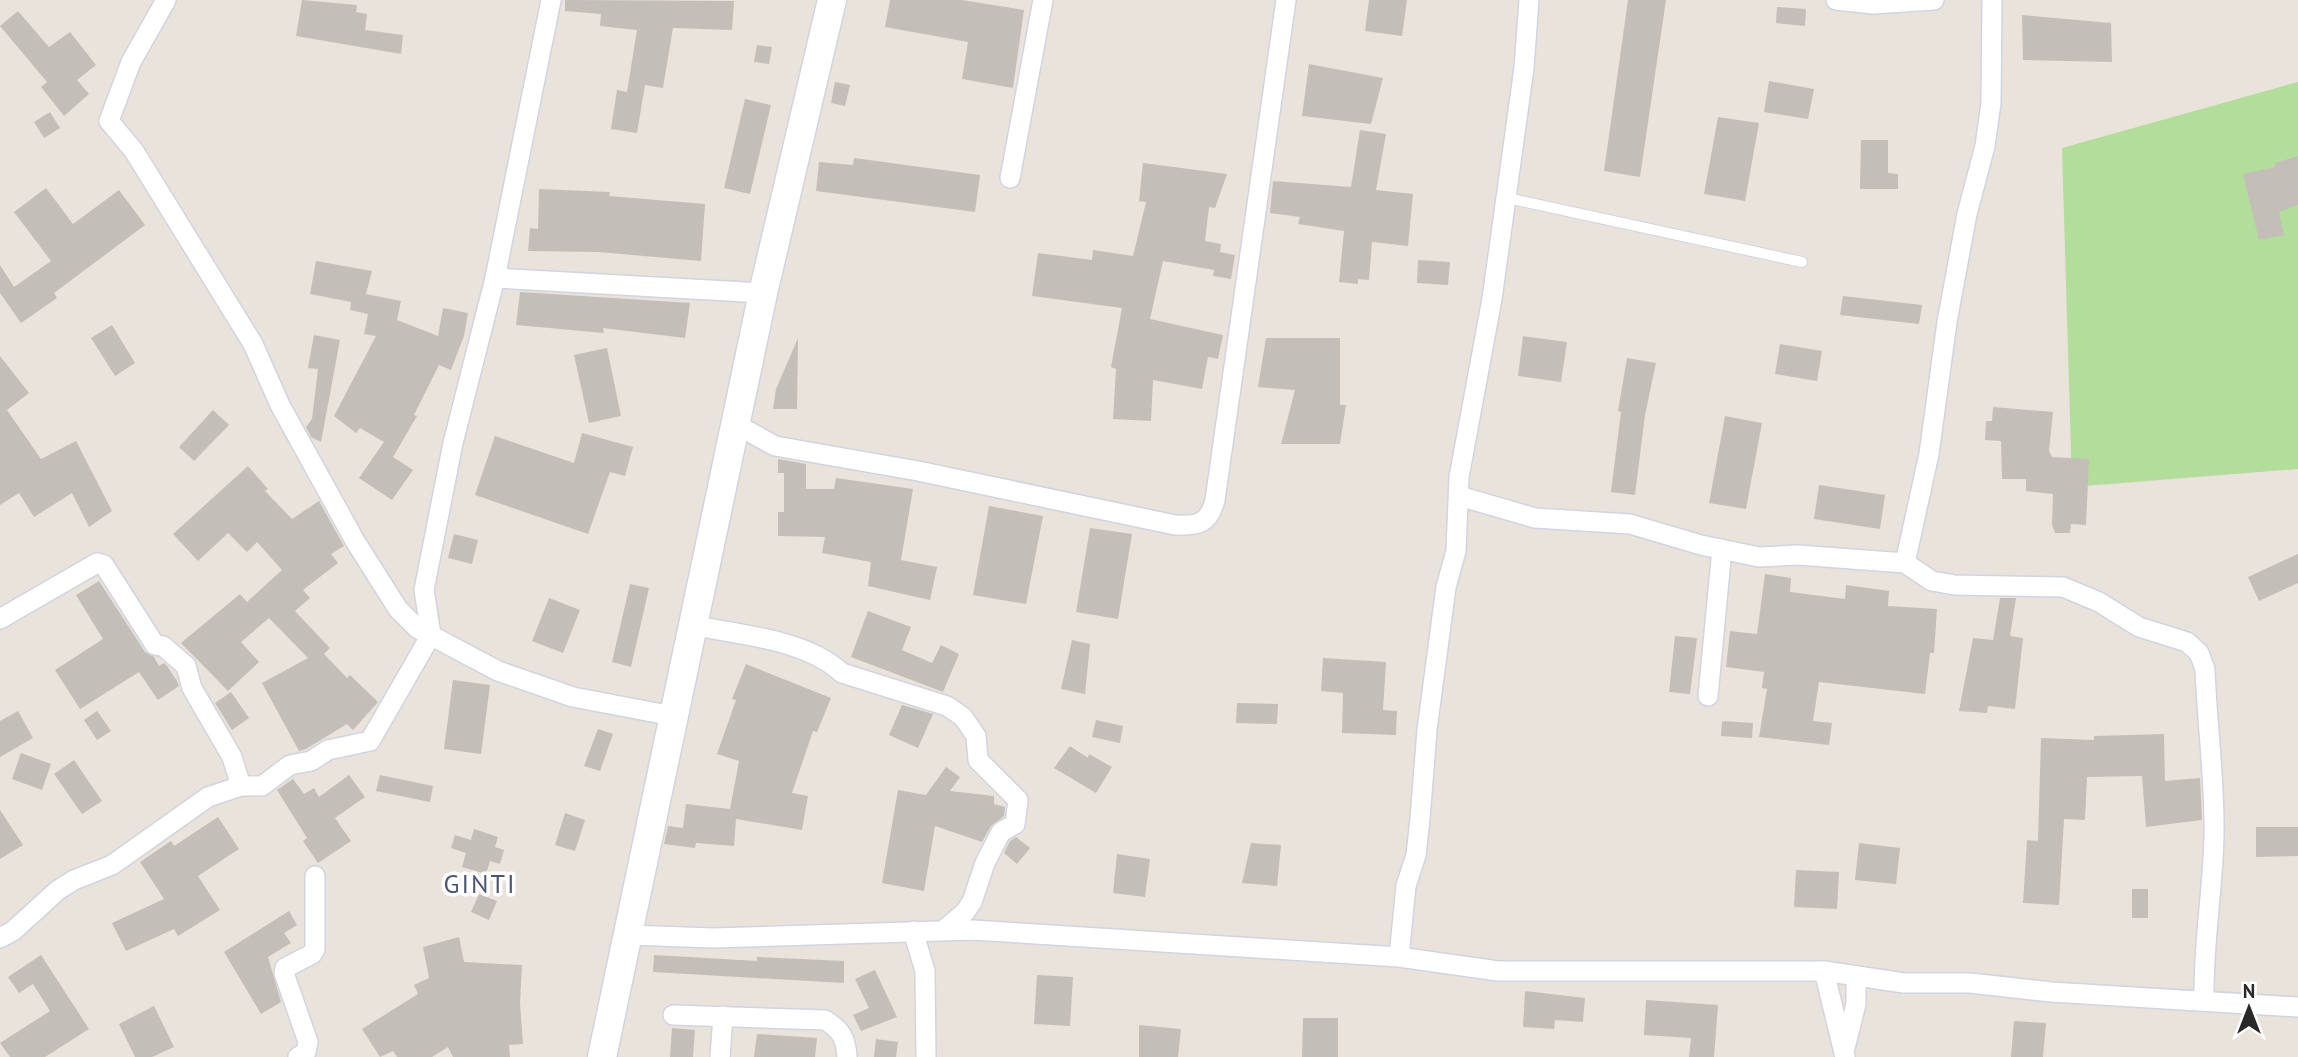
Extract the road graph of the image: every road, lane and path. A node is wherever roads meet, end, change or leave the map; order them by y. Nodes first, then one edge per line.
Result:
1 (166, 0) edge
2 (551, 0) edge
3 (832, 0) edge
4 (1042, 0) edge
5 (1286, 0) edge
6 (1529, 0) edge
7 (1836, 0) edge
8 (1934, 0) edge
9 (1992, 0) edge
10 (1010, 178) dead end
11 (1507, 198) junction
12 (1802, 262) dead end
13 (495, 278) junction
14 (763, 293) junction
15 (737, 425) junction
16 (1459, 496) junction
17 (1722, 549) junction
18 (1905, 563) junction
19 (424, 590) junction
20 (398, 609) junction
21 (0, 619) edge
22 (692, 625) junction
23 (431, 635) junction
24 (1708, 696) dead end
25 (673, 716) junction
26 (241, 786) junction
27 (315, 876) dead end
28 (944, 930) junction
29 (913, 931) junction
30 (629, 935) junction
31 (0, 937) edge
32 (1399, 957) junction
33 (1824, 971) junction
34 (1856, 976) junction
35 (2204, 1000) junction
36 (2298, 1007) edge
37 (673, 1015) dead end
38 (723, 1016) junction
39 (1845, 1053) edge
40 (298, 1057) edge
41 (602, 1057) edge
42 (720, 1057) edge
43 (847, 1057) edge
44 (926, 1057) edge

1 - 20 street
2 - 13 street
3 - 14 main road
4 - 10 street
5 - 15 street
6 - 11 street
7 - 8 street
9 - 18 street
11 - 12 lane
11 - 16 street
13 - 14 street
13 - 19 street
14 - 15 main road
15 - 22 main road
16 - 17 street
16 - 32 street
17 - 18 street
17 - 24 street
18 - 35 street
19 - 20 street
19 - 23 street
20 - 23 street
21 - 26 street
22 - 25 main road
22 - 28 street
23 - 25 street
23 - 26 street
25 - 30 main road
26 - 31 street
27 - 40 street
28 - 29 street
28 - 32 street
29 - 30 street
29 - 44 street
30 - 41 main road
32 - 33 street
33 - 34 street
33 - 39 street
34 - 35 street
34 - 39 street
35 - 36 street
37 - 38 street
38 - 42 street
38 - 43 street

